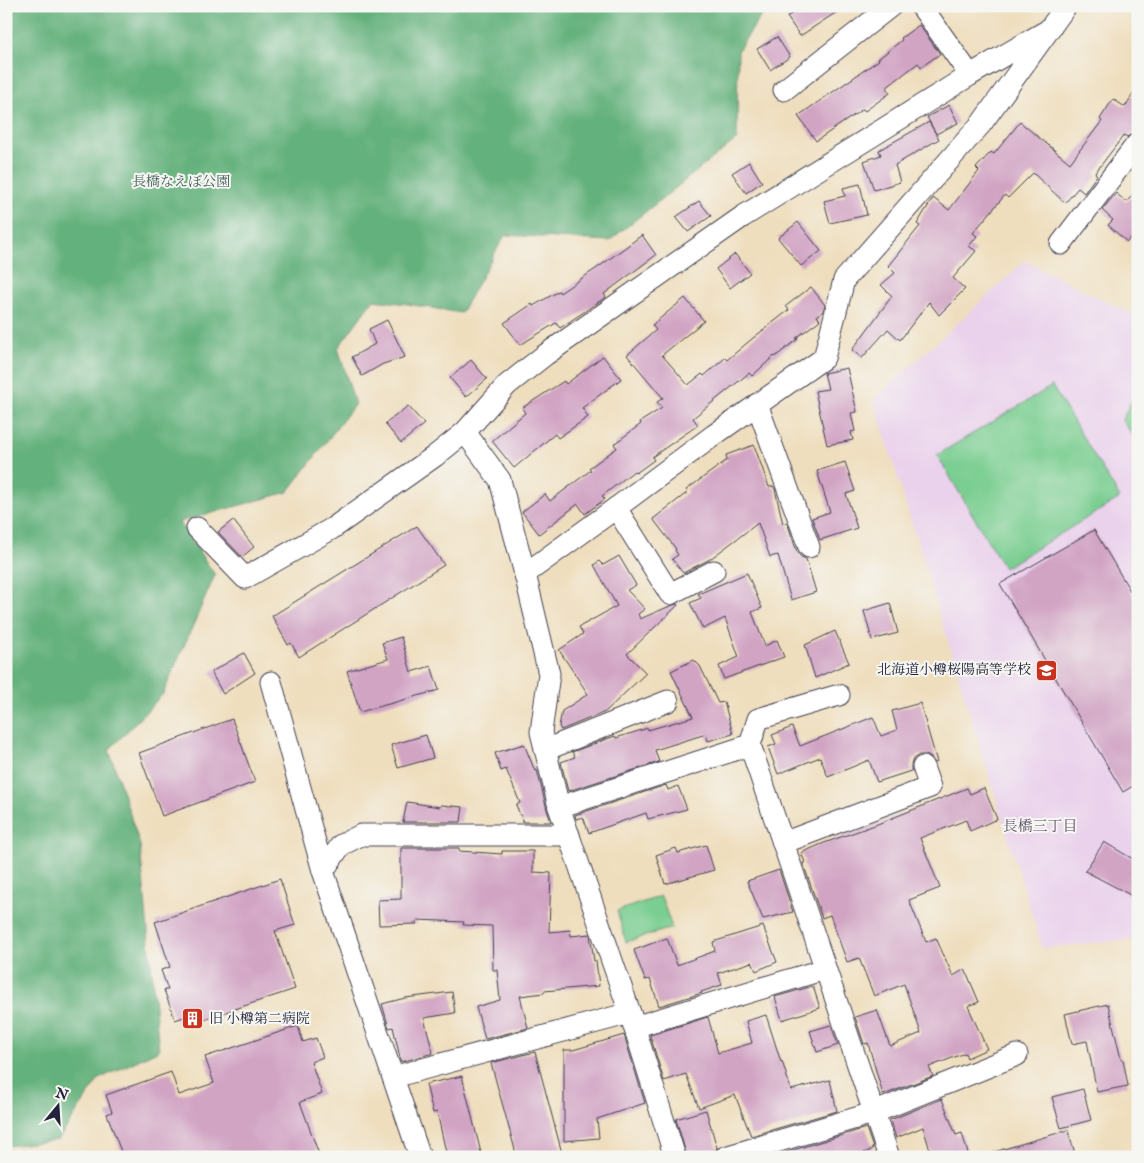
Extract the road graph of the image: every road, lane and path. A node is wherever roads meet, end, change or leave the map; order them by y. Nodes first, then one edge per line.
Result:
1 (891, 6) edge
2 (921, 6) edge
3 (1066, 6) edge
4 (1050, 29) junction
5 (970, 75) junction
6 (784, 90) dead end
7 (1138, 145) edge
8 (1061, 244) dead end
9 (757, 404) junction
10 (465, 432) junction
11 (616, 508) junction
12 (197, 528) dead end
13 (809, 547) dead end
14 (714, 571) dead end
15 (525, 574) junction
16 (271, 682) dead end
17 (839, 695) dead end
18 (668, 701) dead end
19 (750, 745) junction
20 (545, 750) junction
21 (923, 767) dead end
22 (559, 807) junction
23 (569, 835) junction
24 (783, 843) junction
25 (323, 871) junction
26 (825, 969) junction
27 (632, 1020) junction
28 (1017, 1055) dead end
29 (393, 1077) junction
30 (873, 1113) junction
31 (420, 1157) edge
32 (675, 1157) edge
33 (725, 1157) edge
34 (889, 1157) edge

1 - 6 street
2 - 5 street
3 - 4 street
4 - 5 street
4 - 9 street
5 - 10 street
7 - 8 street
9 - 11 street
9 - 13 street
10 - 12 street
10 - 15 street
11 - 14 street
11 - 15 street
15 - 20 street
16 - 25 street
17 - 19 street
18 - 20 street
19 - 22 street
19 - 24 street
20 - 22 street
21 - 24 street
22 - 23 street
23 - 25 street
23 - 27 street
24 - 26 street
25 - 29 street
26 - 27 street
26 - 30 street
27 - 29 street
27 - 32 street
28 - 30 street
29 - 31 street
30 - 33 street
30 - 34 street

